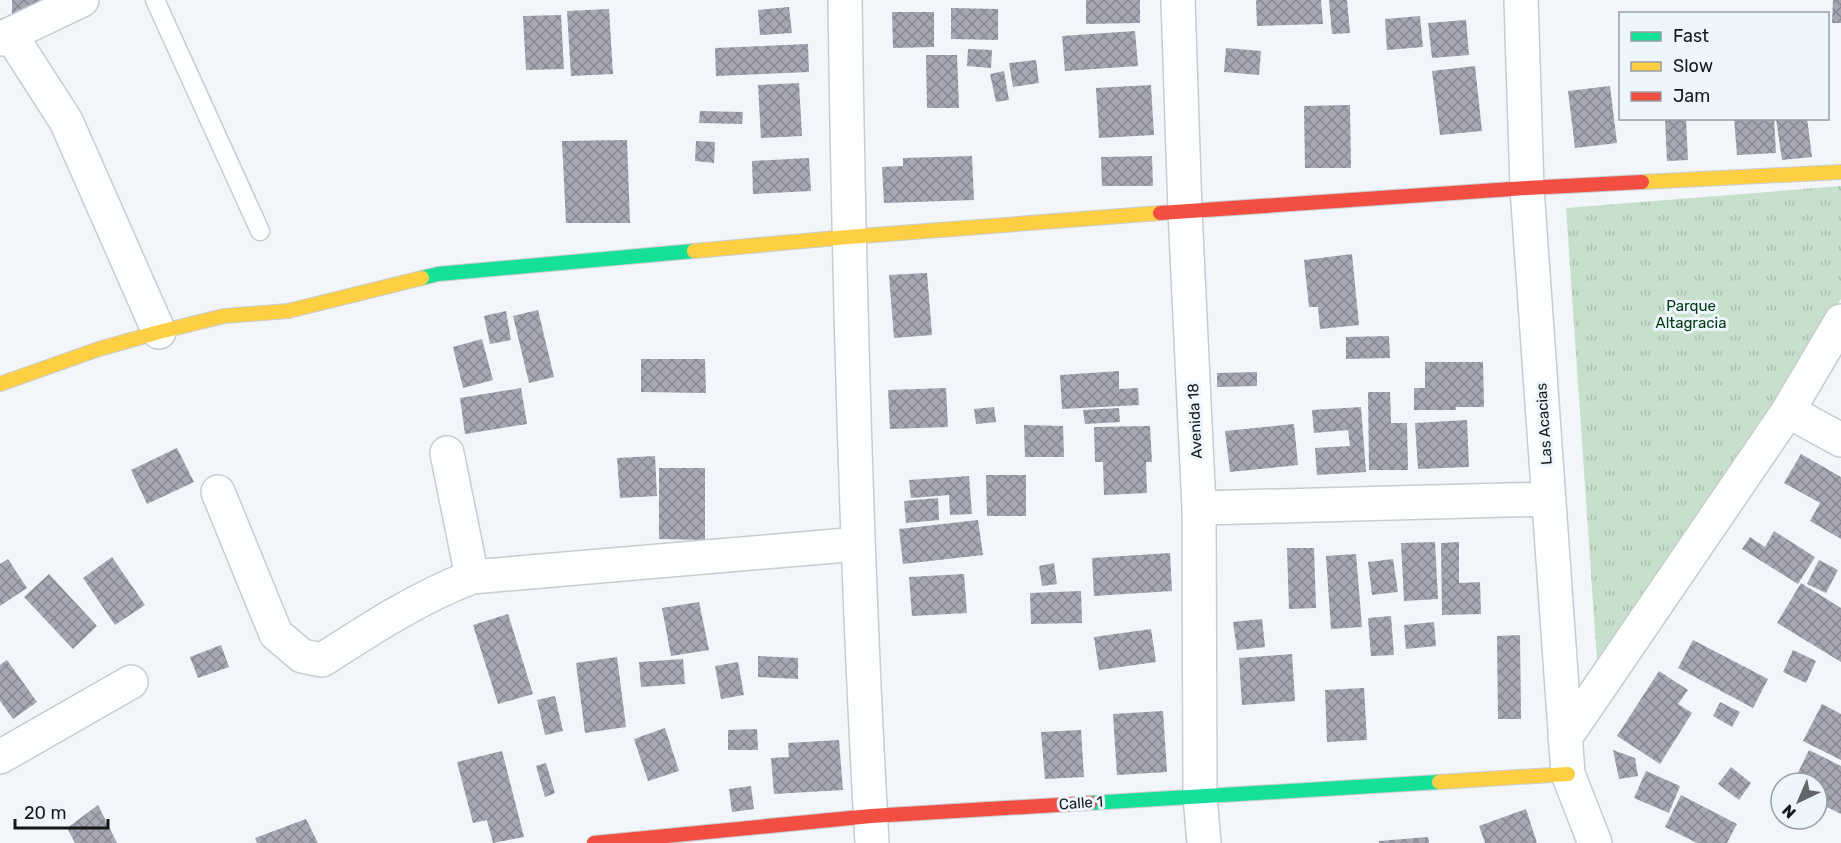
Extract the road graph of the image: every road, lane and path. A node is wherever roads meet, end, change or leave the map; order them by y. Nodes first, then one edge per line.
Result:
1 (82, 0) edge
2 (154, 0) edge
3 (845, 0) edge
4 (1178, 0) edge
5 (1521, 0) edge
6 (5, 37) edge
7 (1841, 172) edge
8 (1527, 188) junction
9 (1185, 211) junction
10 (260, 231) dead end
11 (848, 237) junction
12 (1841, 321) edge
13 (159, 332) junction
14 (0, 384) edge
15 (1788, 411) junction
16 (1841, 440) edge
17 (447, 453) dead end
18 (218, 492) dead end
19 (1549, 499) junction
20 (1199, 508) junction
21 (858, 544) junction
22 (472, 578) junction
23 (131, 682) dead end
24 (1565, 738) junction
25 (0, 757) edge
26 (1568, 774) junction
27 (1200, 796) junction
28 (872, 830) edge
29 (603, 842) edge
30 (1204, 843) edge
31 (1595, 843) edge

1 - 6 street
2 - 10 lane
3 - 11 street
4 - 9 street, Avenida 18
5 - 8 street, Las Acacias
6 - 13 street
7 - 8 street
8 - 9 street
8 - 19 street, Las Acacias
9 - 11 street
9 - 20 street, Avenida 18
11 - 13 street
11 - 21 street
12 - 15 street
13 - 14 street
15 - 16 street
15 - 24 street
17 - 22 street
18 - 22 street
19 - 20 street
19 - 24 street, Las Acacias
20 - 27 street, Avenida 18
21 - 22 street
21 - 28 street
23 - 25 street
24 - 26 street, Las Acacias
26 - 27 street, Calle 1
26 - 31 street, Las Acacias
27 - 28 street, Calle 1
27 - 30 street, Avenida 18
28 - 29 street, Calle 1

